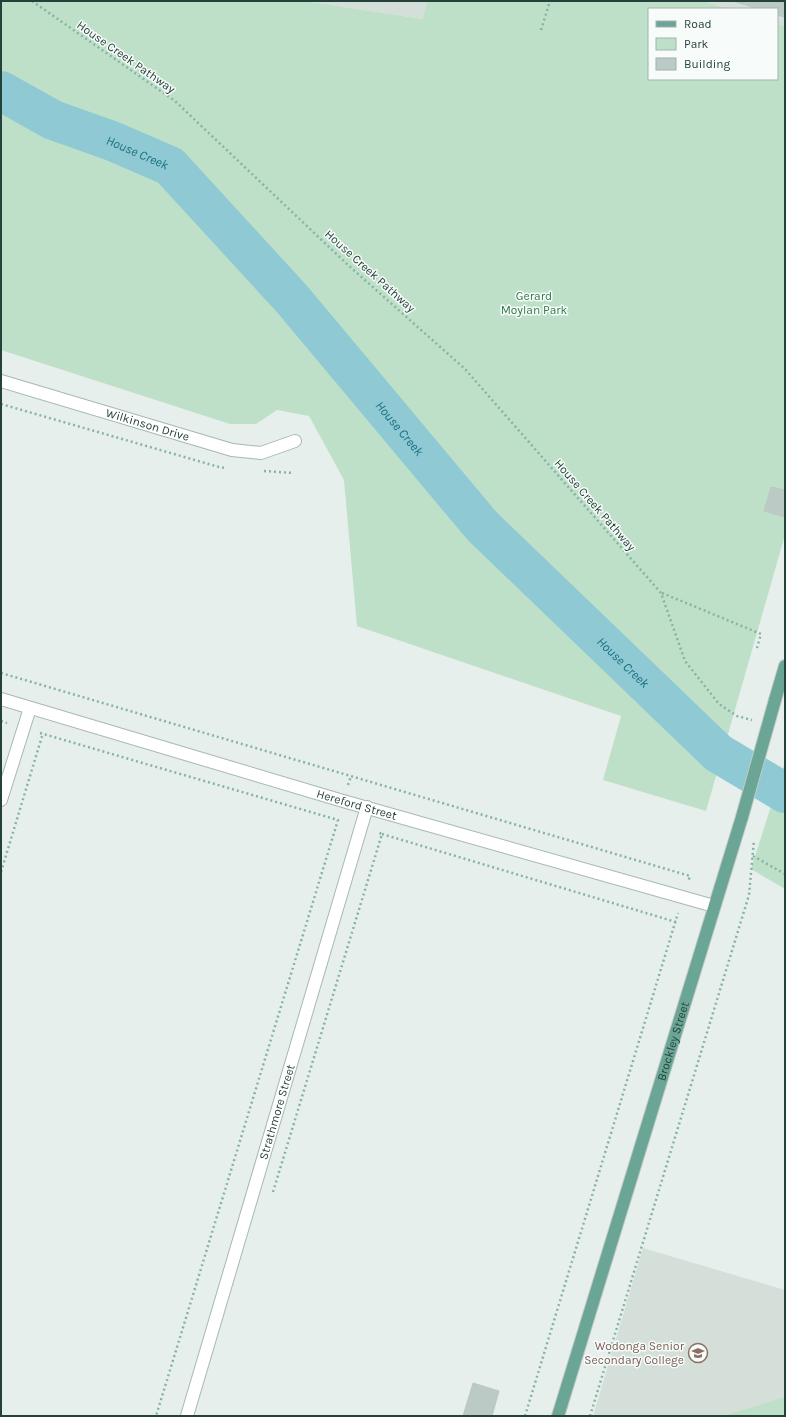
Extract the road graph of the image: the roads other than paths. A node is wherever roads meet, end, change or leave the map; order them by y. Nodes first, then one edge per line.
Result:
1 (1, 381) edge
2 (295, 441) dead end
3 (785, 666) edge
4 (1, 699) edge
5 (30, 708) junction
6 (1, 800) edge
7 (367, 808) junction
8 (714, 906) junction
9 (187, 1416) edge
10 (558, 1416) edge

1 - 2 street, Wilkinson Drive
3 - 8 main road, Brockley Street, bridge
4 - 5 street, Hereford Street
5 - 6 street
5 - 7 street, Hereford Street
7 - 8 street, Hereford Street
7 - 9 street, Strathmore Street
8 - 10 main road, Brockley Street

